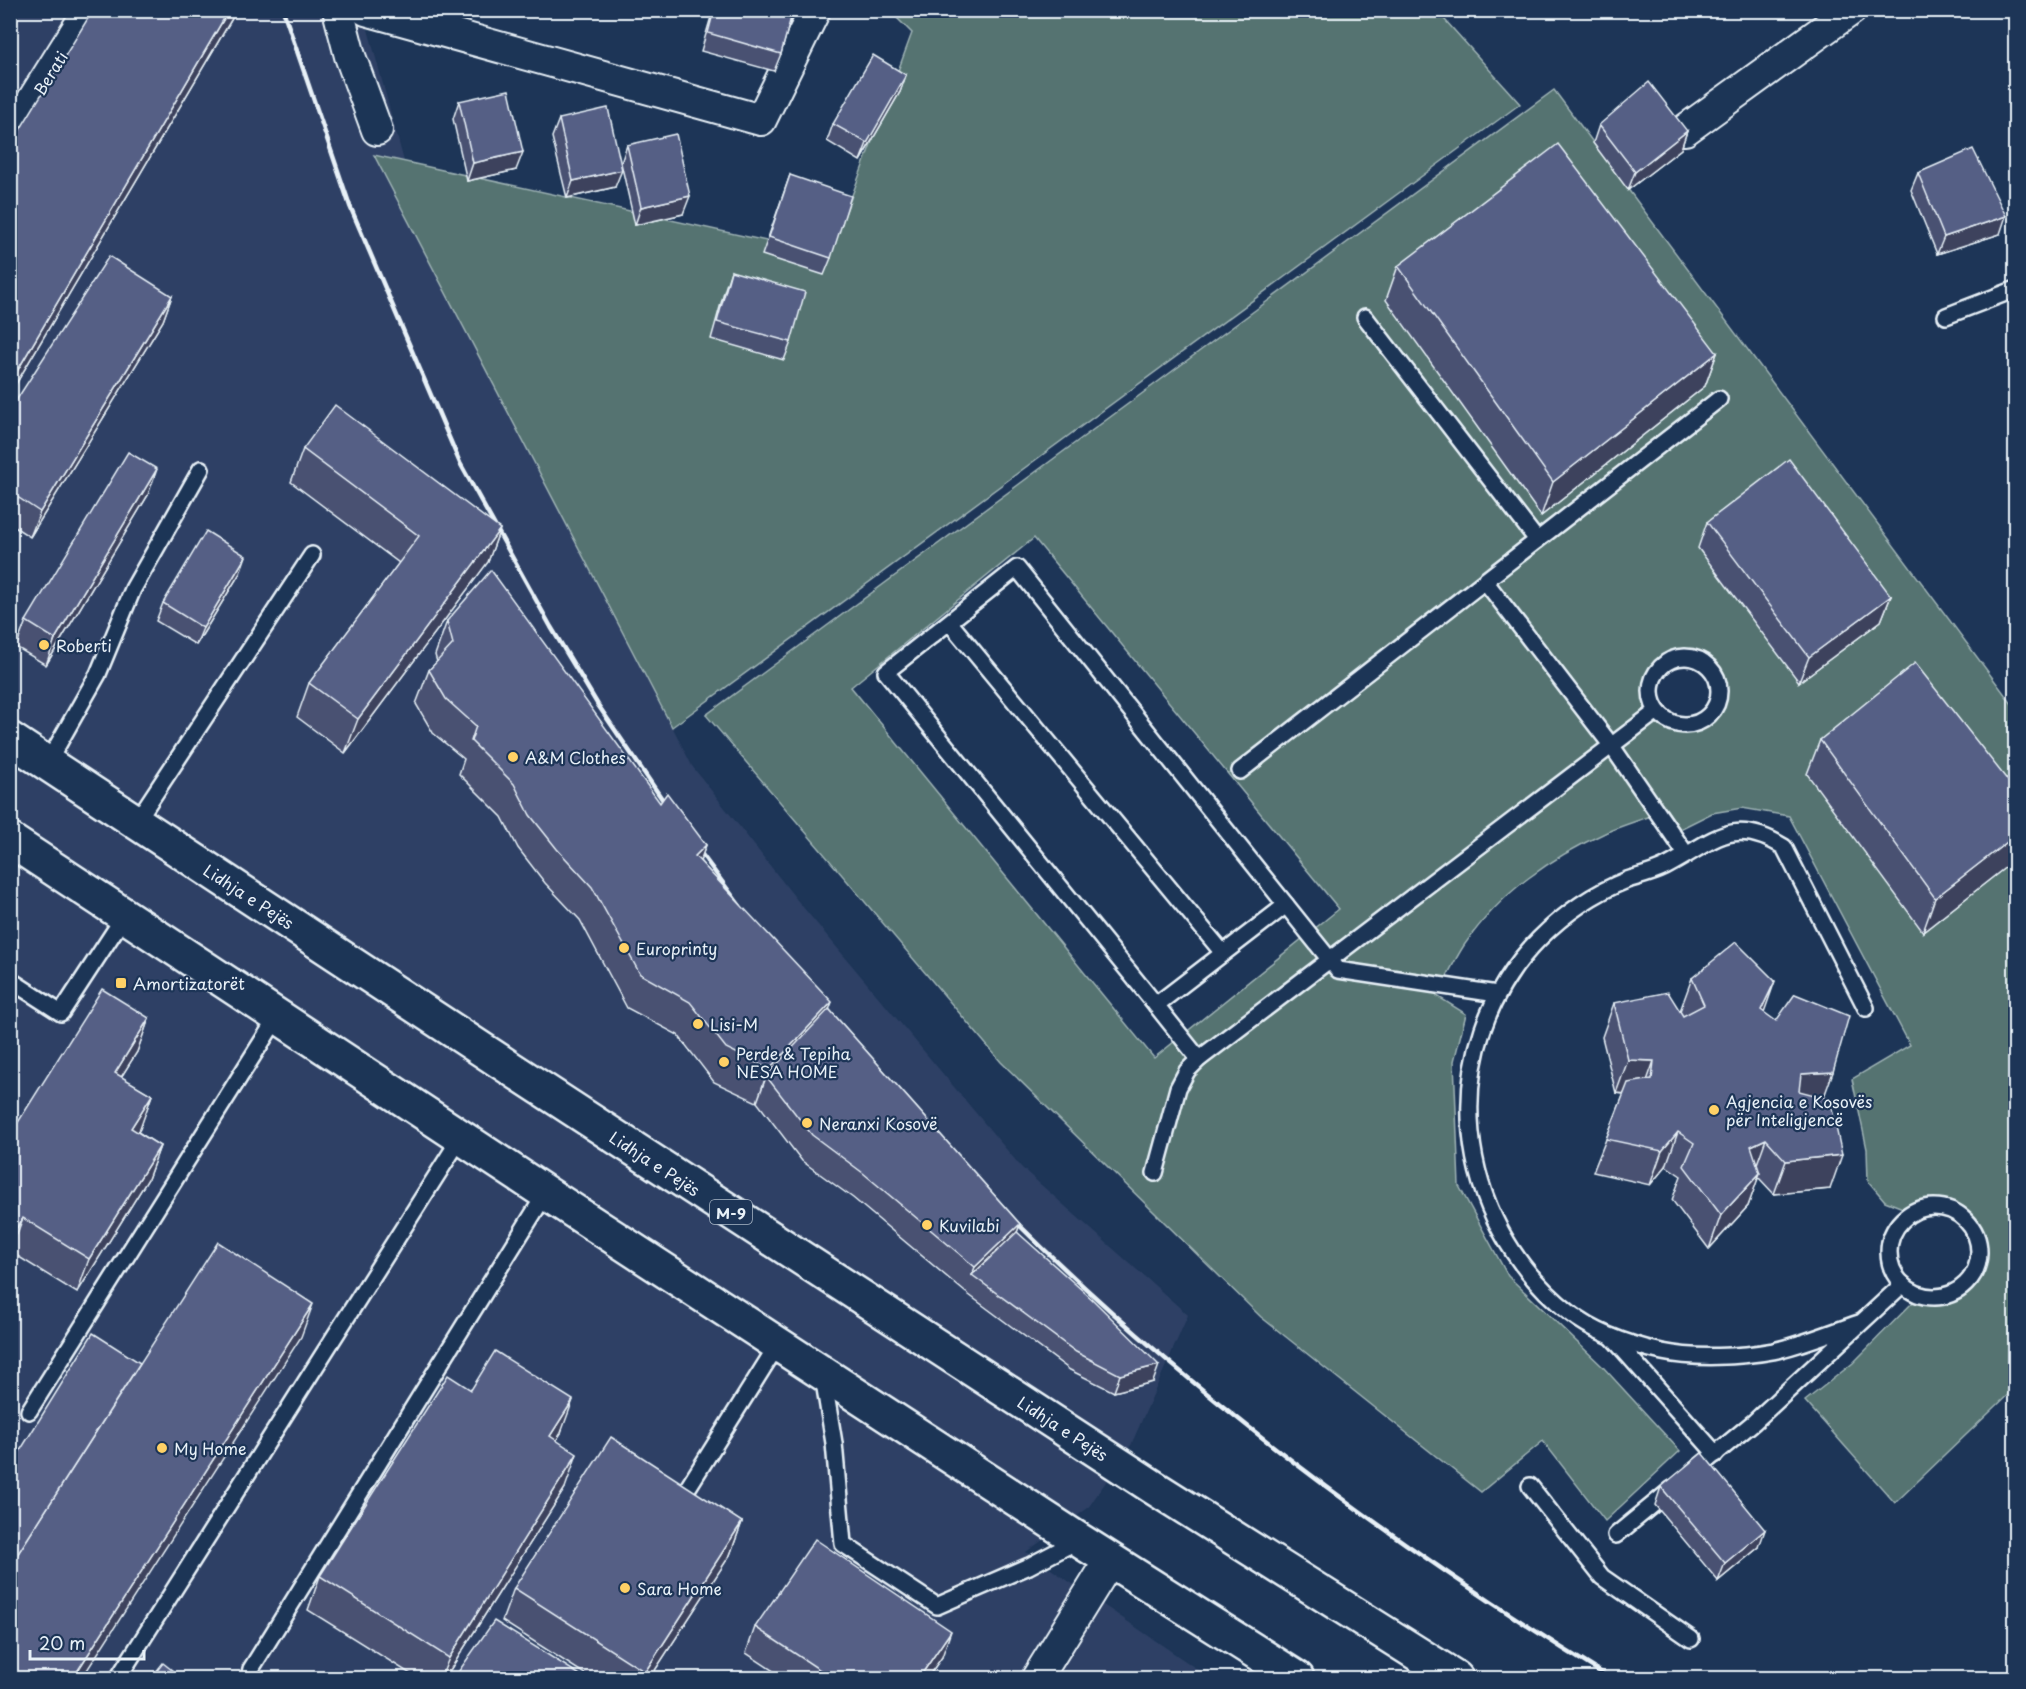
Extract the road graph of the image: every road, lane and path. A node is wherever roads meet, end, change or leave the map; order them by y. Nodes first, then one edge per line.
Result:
1 (89, 10) edge
2 (338, 10) edge
3 (366, 10) edge
4 (815, 10) edge
5 (1851, 10) edge
6 (377, 130) dead end
7 (1685, 130) edge
8 (10, 136) edge
9 (2016, 289) edge
10 (1946, 316) dead end
11 (1365, 317) dead end
12 (1719, 399) dead end
13 (201, 469) dead end
14 (1537, 540) junction
15 (312, 555) dead end
16 (1485, 581) junction
17 (950, 623) junction
18 (1657, 711) junction
19 (10, 739) edge
20 (1611, 745) junction
21 (47, 764) junction
22 (1240, 771) dead end
23 (136, 822) junction
24 (10, 840) edge
25 (1686, 854) junction
26 (1286, 905) junction
27 (125, 915) junction
28 (1223, 953) junction
29 (1330, 959) junction
30 (10, 980) edge
31 (1497, 994) junction
32 (1156, 1005) junction
33 (1866, 1008) dead end
34 (278, 1016) junction
35 (1199, 1059) junction
36 (461, 1137) junction
37 (1155, 1173) dead end
38 (546, 1193) junction
39 (1903, 1284) junction
40 (1859, 1323) junction
41 (1612, 1337) junction
42 (778, 1344) junction
43 (823, 1373) junction
44 (29, 1411) dead end
45 (1716, 1454) junction
46 (1530, 1486) dead end
47 (684, 1494) edge
48 (1616, 1535) dead end
49 (1079, 1540) junction
50 (1110, 1560) junction
51 (1691, 1639) dead end
52 (118, 1678) edge
53 (249, 1678) edge
54 (1037, 1678) edge
55 (1297, 1678) edge
56 (1456, 1678) edge

1 - 8 street, Berati
2 - 6 street
3 - 4 street
5 - 7 street
9 - 10 lane
11 - 14 lane
12 - 14 lane
13 - 21 lane
14 - 16 lane
15 - 23 lane
16 - 20 lane
16 - 22 lane
17 - 26 lane
17 - 28 lane
17 - 32 lane
18 - 18 lane
18 - 20 lane
19 - 21 highway, Lidhja e Pejës / M-9
20 - 25 lane
20 - 29 lane
21 - 23 highway, Lidhja e Pejës / M-9
23 - 56 highway, Lidhja e Pejës / M-9
24 - 27 highway
25 - 31 lane
25 - 33 lane
26 - 28 lane
26 - 29 lane
27 - 30 lane
27 - 34 highway
28 - 32 lane
29 - 31 lane
29 - 35 lane
31 - 41 lane
32 - 35 lane
34 - 36 highway
34 - 44 lane
35 - 37 lane
36 - 38 highway
36 - 52 lane
38 - 42 highway
38 - 53 lane
39 - 39 lane
39 - 40 lane
40 - 41 lane
40 - 45 lane
41 - 45 lane
42 - 43 highway
42 - 47 lane
43 - 49 highway
43 - 49 lane
45 - 48 lane
46 - 51 lane
49 - 50 highway
50 - 54 street
50 - 55 highway

